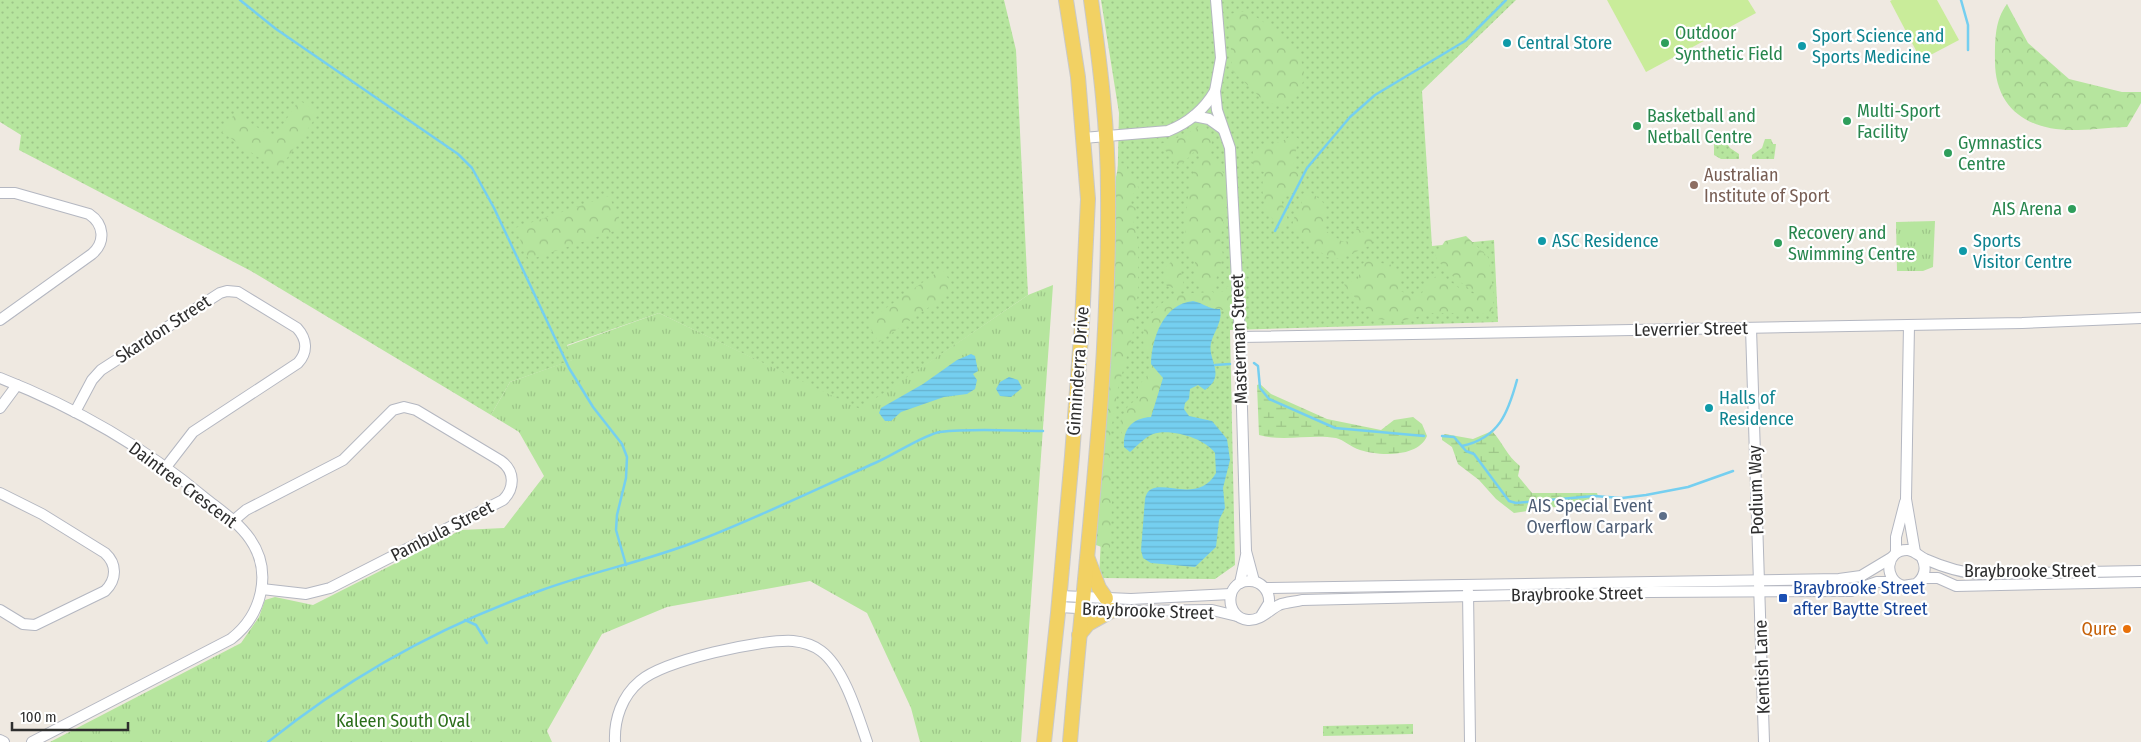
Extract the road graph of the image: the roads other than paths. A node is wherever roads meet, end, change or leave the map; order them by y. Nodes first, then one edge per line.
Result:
1 (1066, 0) edge
2 (1091, 0) edge
3 (1216, 0) edge
4 (1215, 91) junction
5 (1194, 116) junction
6 (1223, 129) junction
7 (1106, 136) junction
8 (1083, 138) junction
9 (0, 194) edge
10 (2141, 318) edge
11 (0, 320) edge
12 (1908, 325) junction
13 (1751, 328) junction
14 (1240, 337) junction
15 (0, 378) edge
16 (16, 385) junction
17 (0, 408) edge
18 (75, 412) junction
19 (166, 467) junction
20 (0, 493) edge
21 (1906, 499) junction
22 (233, 521) junction
23 (1246, 551) junction
24 (1086, 553) junction
25 (1918, 555) junction
26 (1894, 556) junction
27 (2141, 571) edge
28 (1981, 574) junction
29 (1922, 578) junction
30 (1759, 580) junction
31 (1254, 581) junction
32 (1895, 582) junction
33 (2141, 582) edge
34 (1240, 583) junction
35 (1980, 585) junction
36 (1265, 588) junction
37 (262, 589) junction
38 (1760, 592) junction
39 (1466, 593) junction
40 (1231, 594) junction
41 (1106, 598) junction
42 (1060, 602) junction
43 (1082, 603) junction
44 (0, 610) edge
45 (1113, 610) junction
46 (1237, 616) junction
47 (1261, 616) junction
48 (1078, 635) junction
49 (0, 740) edge
50 (4, 742) edge
51 (32, 742) edge
52 (615, 742) edge
53 (867, 742) edge
54 (1044, 742) edge
55 (1070, 742) edge
56 (1470, 742) edge
57 (1764, 742) edge

1 - 8 main road, Ginninderra Drive
2 - 7 main road, Ginninderra Drive
3 - 4 street, Masterman Street
4 - 5 street
4 - 6 street, Masterman Street
5 - 6 street
5 - 7 street
6 - 14 street, Masterman Street
7 - 8 street
7 - 24 main road, Ginninderra Drive
8 - 42 main road, Ginninderra Drive
9 - 11 street
10 - 12 street, Leverrier Street
12 - 13 street, Leverrier Street
12 - 21 street
13 - 14 street, Leverrier Street
13 - 30 street, Podium Way
14 - 23 street, Masterman Street
15 - 16 street, Daintree Crescent
16 - 17 street
16 - 18 street, Daintree Crescent
18 - 19 street, Daintree Crescent
18 - 19 street, Skardon Street
19 - 22 street, Daintree Crescent
20 - 44 street
21 - 25 street
21 - 26 street
22 - 37 street, Daintree Crescent
22 - 37 street, Pambula Street
23 - 31 street, Masterman Street
23 - 34 street, Masterman Street
24 - 41 main road
24 - 43 main road, Ginninderra Drive
25 - 26 street
25 - 28 street, Braybrooke Street
25 - 29 street
26 - 30 street, Braybrooke Street
26 - 32 street
27 - 28 street, Braybrooke Street
28 - 35 street
29 - 32 street
29 - 35 street, Braybrooke Street
30 - 38 street, Podium Way
30 - 39 street, Braybrooke Street
31 - 34 street
31 - 36 street
32 - 38 street, Braybrooke Street
33 - 35 street, Braybrooke Street
34 - 40 street
36 - 39 street, Braybrooke Street
36 - 47 street
37 - 51 street, Daintree Crescent
38 - 39 street, Braybrooke Street
38 - 57 street, Kentish Lane
39 - 47 street, Braybrooke Street
39 - 56 street
40 - 41 street, Braybrooke Street
40 - 46 street
41 - 43 street, Braybrooke Street
42 - 43 street, Braybrooke Street
42 - 54 main road, Ginninderra Drive
43 - 45 street, Braybrooke Street
43 - 48 main road, Ginninderra Drive
45 - 46 street, Braybrooke Street
45 - 48 main road
46 - 47 street
48 - 55 main road, Ginninderra Drive
49 - 50 street
52 - 53 street

